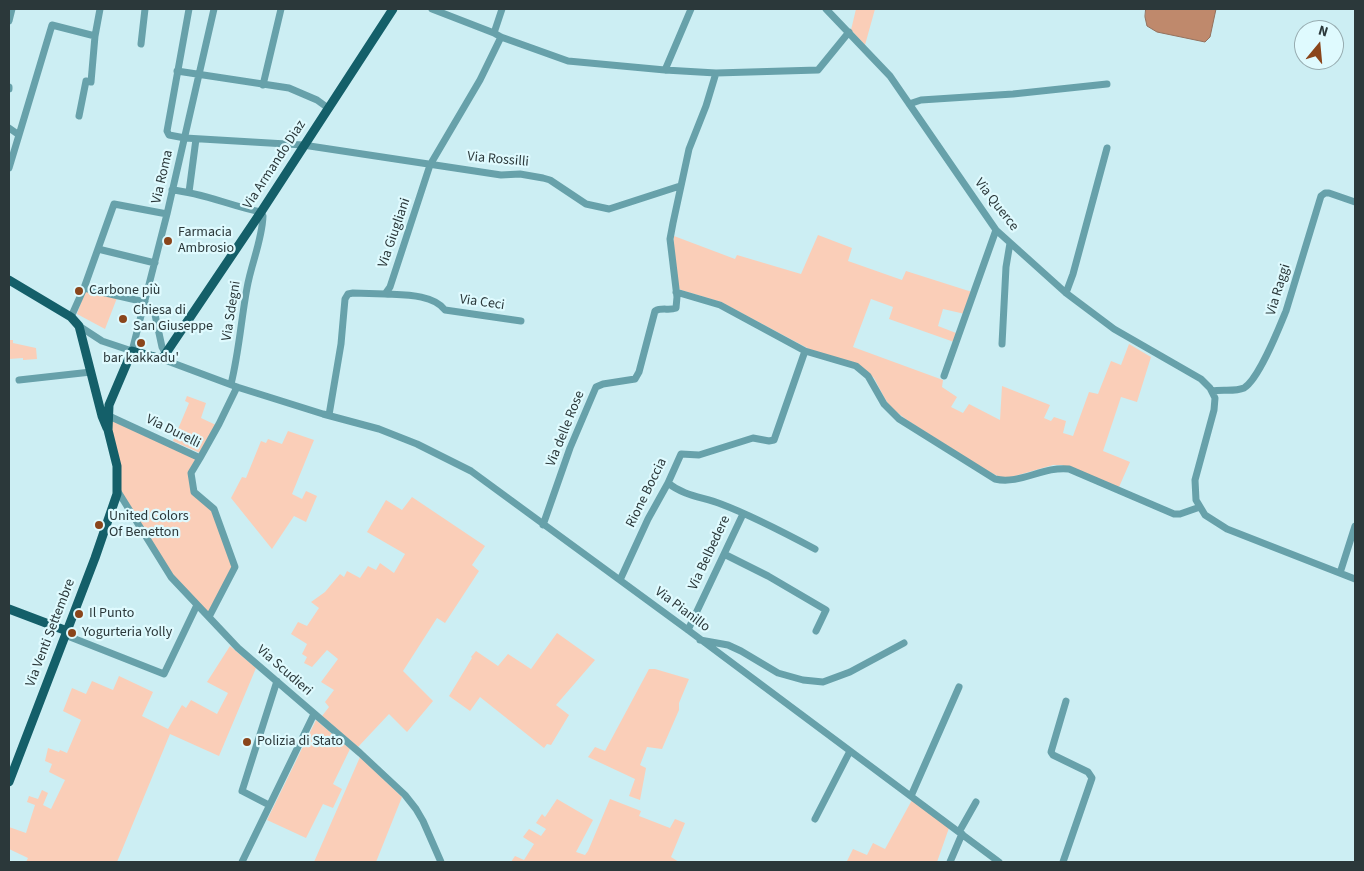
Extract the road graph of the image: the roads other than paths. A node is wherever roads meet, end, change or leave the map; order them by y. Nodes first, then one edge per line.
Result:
1 (12, 9) edge
2 (100, 9) edge
3 (145, 9) edge
4 (189, 9) edge
5 (214, 9) edge
6 (282, 9) edge
7 (393, 9) edge
8 (432, 9) edge
9 (502, 9) edge
10 (691, 9) edge
11 (826, 9) edge
12 (9, 21) edge
13 (849, 32) junction
14 (494, 33) junction
15 (96, 36) junction
16 (501, 38) junction
17 (141, 44) dead end
18 (665, 70) junction
19 (177, 71) junction
20 (716, 73) junction
21 (199, 75) junction
22 (1107, 84) dead end
23 (263, 85) junction
24 (909, 104) junction
25 (328, 108) junction
26 (79, 116) dead end
27 (9, 128) edge
28 (19, 136) junction
29 (185, 138) junction
30 (196, 139) junction
31 (304, 144) junction
32 (1107, 148) dead end
33 (430, 165) junction
34 (9, 168) edge
35 (680, 186) junction
36 (172, 190) junction
37 (189, 192) junction
38 (1355, 202) edge
39 (261, 212) junction
40 (167, 214) junction
41 (996, 230) junction
42 (1010, 243) junction
43 (98, 249) junction
44 (155, 263) junction
45 (9, 280) edge
46 (84, 288) junction
47 (676, 292) junction
48 (1066, 293) junction
49 (385, 294) junction
50 (144, 304) junction
51 (71, 317) junction
52 (521, 321) dead end
53 (79, 326) junction
54 (1002, 344) dead end
55 (132, 351) junction
56 (805, 351) junction
57 (164, 357) junction
58 (91, 372) junction
59 (944, 376) dead end
60 (19, 380) dead end
61 (234, 385) junction
62 (1212, 391) junction
63 (329, 415) junction
64 (109, 416) junction
65 (108, 430) junction
66 (200, 458) junction
67 (668, 483) junction
68 (117, 492) junction
69 (1200, 507) junction
70 (743, 514) junction
71 (543, 525) junction
72 (1355, 526) edge
73 (814, 549) dead end
74 (724, 554) junction
75 (1340, 573) junction
76 (1355, 579) edge
77 (620, 580) junction
78 (197, 605) junction
79 (9, 609) edge
80 (209, 617) junction
81 (688, 630) junction
82 (816, 631) dead end
83 (66, 633) junction
84 (700, 640) junction
85 (904, 643) dead end
86 (277, 681) junction
87 (959, 687) dead end
88 (1066, 701) dead end
89 (314, 714) junction
90 (850, 751) junction
91 (9, 782) edge
92 (911, 796) junction
93 (976, 802) dead end
94 (269, 805) junction
95 (815, 819) dead end
96 (960, 833) junction
97 (242, 862) edge
98 (441, 862) edge
99 (950, 862) edge
100 (999, 862) edge
101 (1063, 862) edge

1 - 12 street
2 - 15 street
3 - 17 street
4 - 19 street
5 - 21 street, Via Roma
6 - 23 street
7 - 25 main road, Via Armando Diaz
8 - 14 street
9 - 14 street
10 - 18 street
11 - 13 street, Via Querce
13 - 20 street
13 - 24 street, Via Querce
14 - 16 street
15 - 26 street
15 - 28 street
16 - 18 street
16 - 33 street, Via Giugliani
18 - 20 street
19 - 21 street
19 - 29 street
20 - 35 street
21 - 23 street
21 - 29 street, Via Roma
22 - 24 street
23 - 25 street
24 - 41 street, Via Querce
25 - 31 main road, Via Armando Diaz
27 - 28 street
28 - 34 street
29 - 30 street, Via Rossilli
29 - 36 street, Via Roma
30 - 31 street, Via Rossilli
30 - 37 street
31 - 33 street, Via Rossilli
31 - 39 main road, Via Armando Diaz
32 - 48 street
33 - 35 street, Via Rossilli
33 - 49 street, Via Giugliani
35 - 47 street
36 - 37 street
36 - 40 street, Via Roma
37 - 39 street
38 - 62 street, Via Raggi
39 - 57 main road, Via Armando Diaz
39 - 61 street, Via Sdegni
40 - 43 street
40 - 44 street, Via Roma
41 - 42 street, Via Querce
41 - 59 street
42 - 48 street, Via Querce
42 - 54 street
43 - 44 street
43 - 46 street
44 - 50 street, Via Roma
45 - 51 main road
46 - 50 street
46 - 51 street
47 - 56 street
47 - 71 street, Via delle Rose
48 - 62 street, Via Querce
49 - 52 street, Via Ceci
49 - 63 street
50 - 55 street, Via Roma
50 - 57 street
51 - 53 main road
53 - 55 street
53 - 58 main road
55 - 57 main road
55 - 64 main road
56 - 67 street, Rione Boccia
56 - 69 street
57 - 61 street, Via Pianillo
58 - 60 street
58 - 65 main road
61 - 63 street, Via Pianillo
61 - 66 street, Via Sdegni
62 - 69 street
63 - 71 street, Via Pianillo
64 - 65 main road
64 - 66 street, Via Durelli
65 - 68 main road, Via Venti Settembre
66 - 80 street, Via Durelli
67 - 70 street
67 - 77 street, Rione Boccia
68 - 78 street, Via Scudieri
68 - 83 main road, Via Venti Settembre
69 - 75 street
70 - 73 street
70 - 74 street, Via Belbedere
71 - 77 street, Via Pianillo
72 - 75 street
74 - 81 street, Via Belbedere
74 - 82 street
75 - 76 street
77 - 81 street, Via Pianillo
78 - 80 street, Via Scudieri
78 - 83 street
79 - 83 main road
80 - 86 street, Via Scudieri
81 - 84 street, Via Pianillo
83 - 91 main road, Via Venti Settembre
84 - 85 street
84 - 90 street, Via Pianillo
86 - 89 street, Via Scudieri
86 - 94 street
87 - 92 street
88 - 101 street
89 - 94 street
89 - 98 street, Via Scudieri
90 - 92 street, Via Pianillo
90 - 95 street
92 - 96 street, Via Pianillo
93 - 96 street
94 - 97 street
96 - 99 street
96 - 100 street, Via Pianillo

